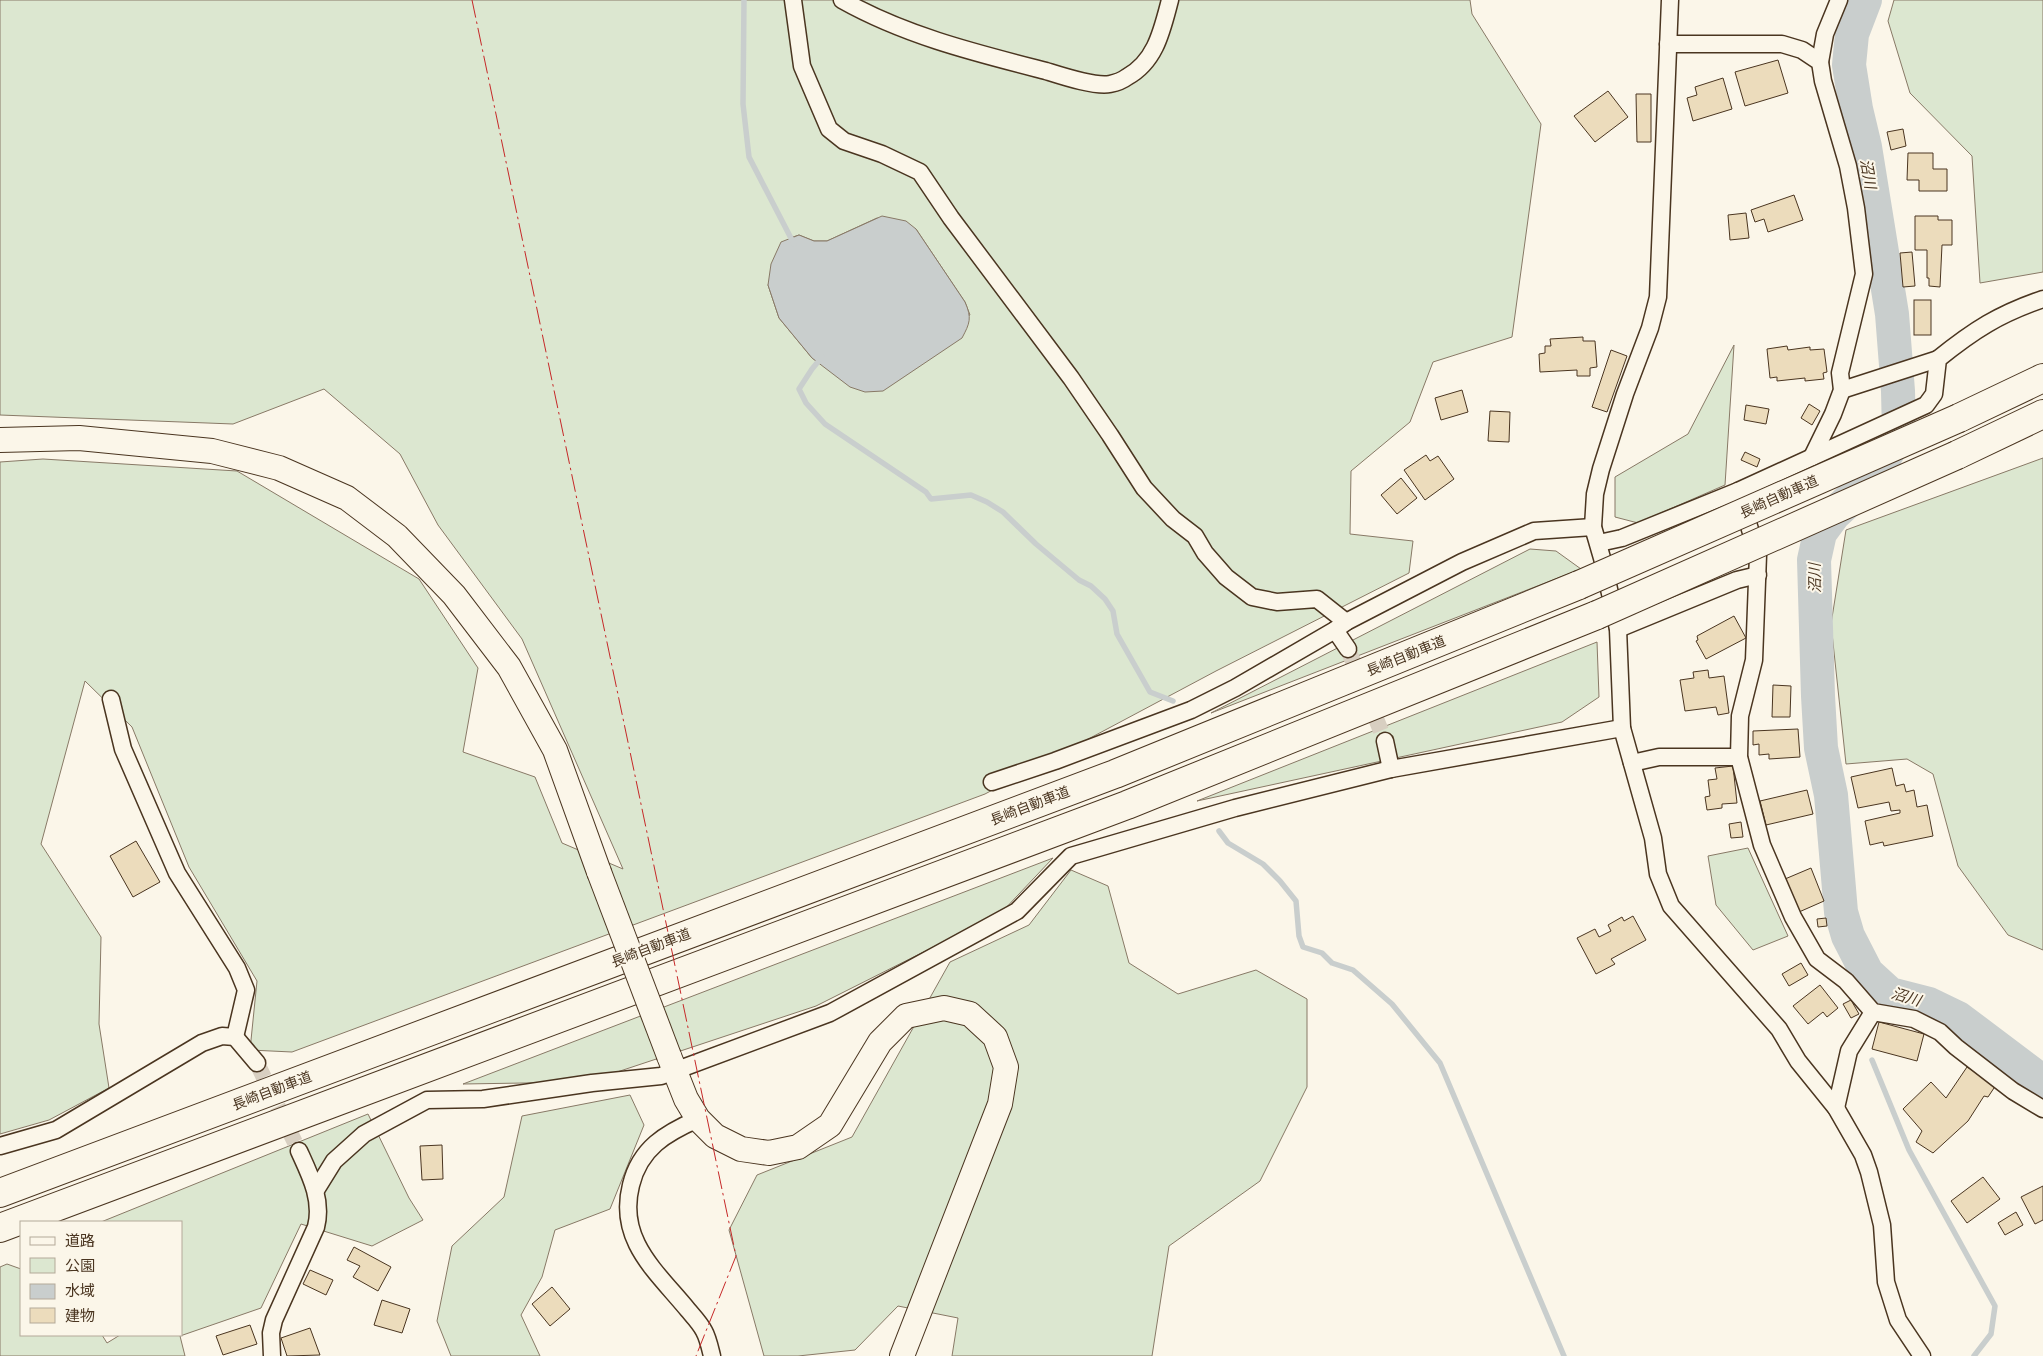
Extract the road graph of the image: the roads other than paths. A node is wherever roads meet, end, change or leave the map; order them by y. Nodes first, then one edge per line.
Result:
1 (793, 0) edge
2 (842, 0) edge
3 (1170, 0) edge
4 (1670, 0) edge
5 (1839, 0) edge
6 (1668, 44) junction
7 (1820, 62) junction
8 (2043, 299) edge
9 (1938, 359) junction
10 (2043, 378) edge
11 (1842, 390) junction
12 (2043, 414) edge
13 (0, 440) edge
14 (1812, 457) junction
15 (1738, 491) junction
16 (1593, 527) junction
17 (1599, 544) junction
18 (1758, 575) junction
19 (1607, 622) junction
20 (1341, 626) junction
21 (1348, 650) tunnel mouth
22 (111, 699) dead end
23 (1622, 728) junction
24 (1385, 741) tunnel mouth
25 (1739, 757) junction
26 (1632, 763) junction
27 (1391, 769) junction
28 (992, 782) dead end
29 (1873, 1012) junction
30 (235, 1037) junction
31 (257, 1063) tunnel mouth
32 (672, 1063) junction
33 (1836, 1108) junction
34 (2043, 1109) edge
35 (698, 1119) junction
36 (0, 1146) edge
37 (299, 1151) tunnel mouth
38 (316, 1190) junction
39 (0, 1193) edge
40 (0, 1228) edge
41 (272, 1356) edge
42 (712, 1356) edge
43 (902, 1356) edge
44 (1922, 1356) edge

1 - 20 street
2 - 3 street
4 - 6 street
5 - 7 street
6 - 7 street
6 - 16 street
7 - 11 street
8 - 9 street
9 - 11 street
9 - 14 street
10 - 39 highway, 長崎自動車道, bridge
11 - 14 street
12 - 19 highway, bridge
13 - 32 street, bridge
14 - 15 street
15 - 17 street
15 - 18 street
16 - 17 street
16 - 20 street
17 - 19 street
18 - 19 street
18 - 25 street
19 - 23 street
19 - 40 highway
20 - 21 street
20 - 28 street
22 - 30 street
23 - 26 street
23 - 27 street
24 - 27 street
25 - 26 street
25 - 29 street
26 - 33 street
27 - 32 street
29 - 33 street
29 - 34 street
30 - 31 street
30 - 36 street
32 - 35 street
32 - 38 street
33 - 44 street
35 - 42 street
35 - 43 street
37 - 38 street
38 - 41 street

